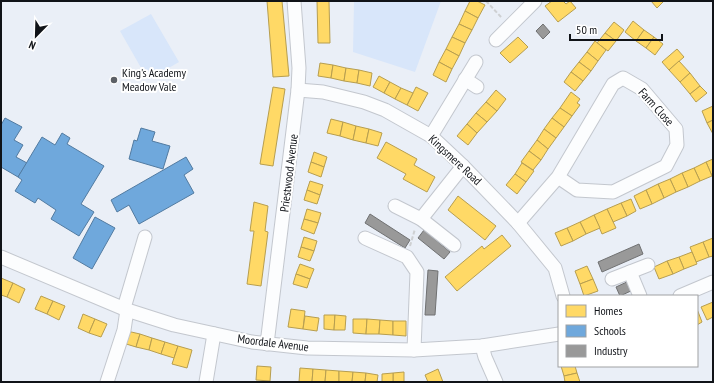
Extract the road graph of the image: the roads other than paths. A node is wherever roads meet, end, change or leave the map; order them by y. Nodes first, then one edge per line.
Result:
1 (294, 1) edge
2 (535, 1) edge
3 (496, 40) dead end
4 (476, 62) dead end
5 (465, 79) junction
6 (476, 87) dead end
7 (298, 90) junction
8 (431, 136) junction
9 (463, 166) junction
10 (558, 177) junction
11 (395, 206) dead end
12 (421, 219) junction
13 (518, 223) junction
14 (145, 237) dead end
15 (365, 238) dead end
16 (454, 245) dead end
17 (1, 257) edge
18 (648, 265) dead end
19 (630, 272) junction
20 (612, 279) dead end
21 (713, 282) edge
22 (563, 295) edge
23 (640, 295) edge
24 (682, 295) edge
25 (126, 309) junction
26 (214, 334) junction
27 (558, 334) edge
28 (267, 344) junction
29 (482, 346) junction
30 (414, 350) junction
31 (107, 382) edge
32 (206, 382) edge
33 (496, 382) edge

1 - 7 street, Priestwood Avenue
2 - 3 street
4 - 5 street
5 - 6 street
5 - 8 street
7 - 8 street, Kingsmere Road
7 - 28 street, Priestwood Avenue
8 - 9 street, Kingsmere Road
9 - 12 street
9 - 13 street, Kingsmere Road
10 - 10 street, Farm Close
10 - 13 street, Farm Close
11 - 12 street
12 - 16 street
13 - 22 street, Kingsmere Road
14 - 25 street
15 - 30 street
17 - 25 street, Moordale Avenue
18 - 19 street
19 - 20 street
19 - 23 street
21 - 24 street
25 - 26 street, Moordale Avenue
25 - 31 street
26 - 28 street, Moordale Avenue
26 - 32 street
27 - 29 street, Moordale Avenue
28 - 30 street, Moordale Avenue
29 - 30 street, Moordale Avenue
29 - 33 street

